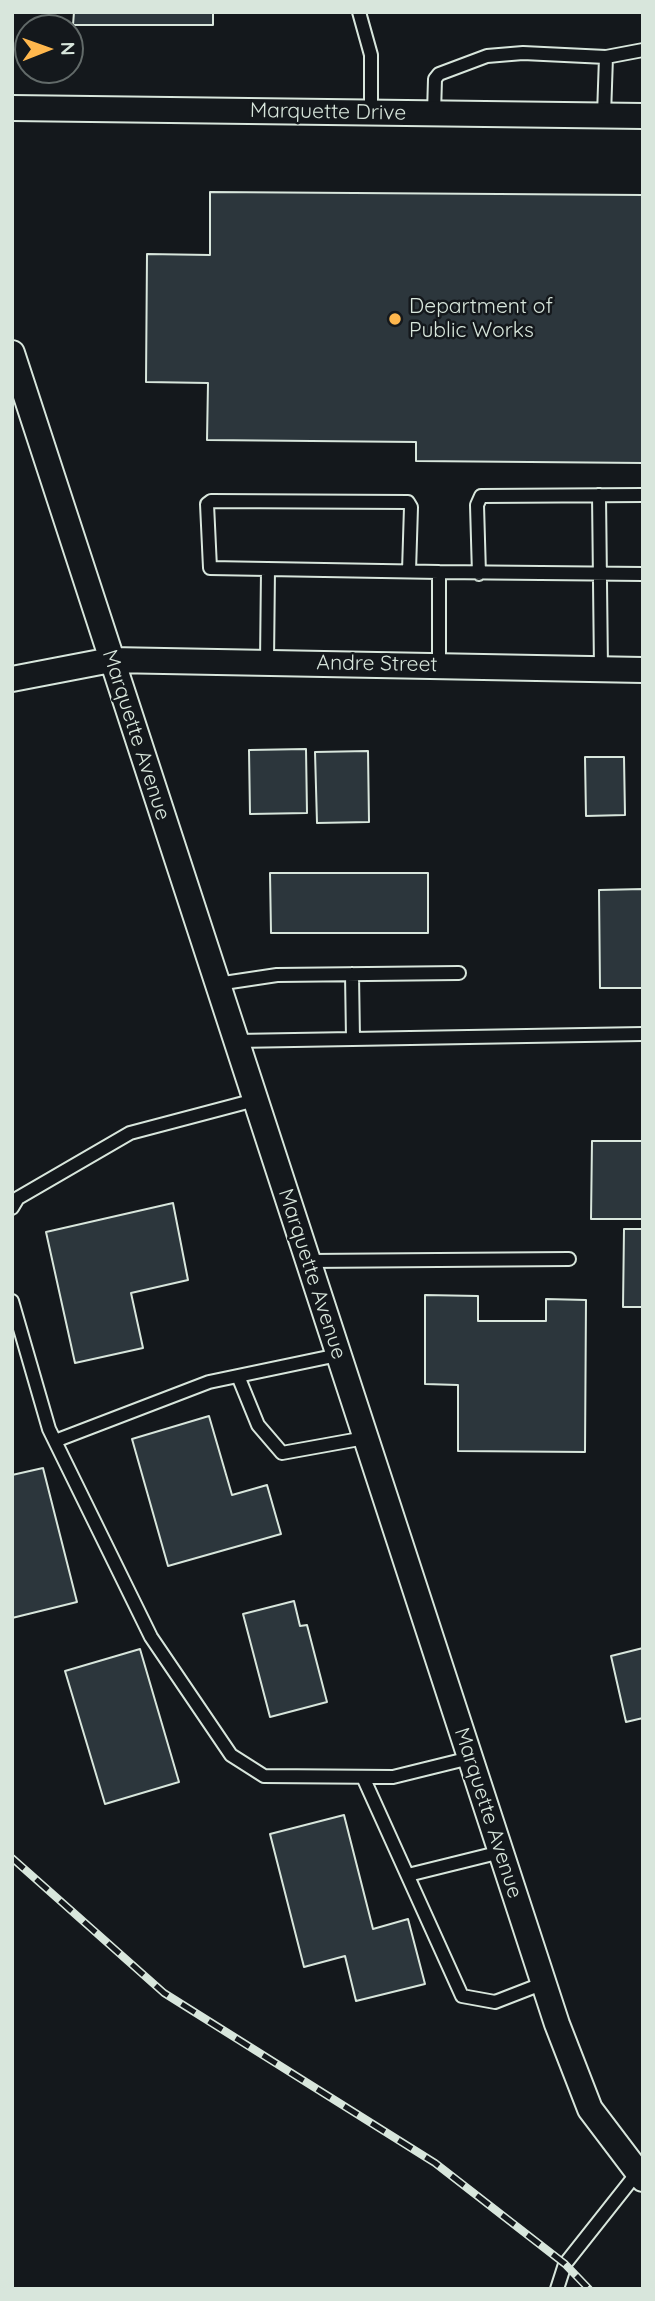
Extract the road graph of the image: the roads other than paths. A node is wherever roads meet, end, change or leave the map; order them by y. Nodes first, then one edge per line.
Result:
1 (359, 12) edge
2 (643, 50) edge
3 (606, 57) junction
4 (12, 108) edge
5 (371, 112) junction
6 (434, 113) junction
7 (604, 115) junction
8 (643, 116) edge
9 (12, 353) edge
10 (599, 495) junction
11 (643, 495) edge
12 (268, 569) junction
13 (409, 571) junction
14 (439, 572) junction
15 (479, 574) junction
16 (600, 574) junction
17 (643, 574) edge
18 (111, 660) junction
19 (267, 663) junction
20 (439, 665) junction
21 (601, 669) junction
22 (643, 670) edge
23 (12, 679) edge
24 (352, 974) junction
25 (459, 974) dead end
26 (217, 984) junction
27 (643, 1034) edge
28 (353, 1039) junction
29 (236, 1041) junction
30 (256, 1100) junction
31 (12, 1208) edge
32 (569, 1259) dead end
33 (308, 1261) junction
34 (12, 1301) edge
35 (338, 1355) junction
36 (238, 1376) junction
37 (365, 1438) junction
38 (55, 1441) junction
39 (470, 1758) junction
40 (363, 1777) junction
41 (500, 1852) junction
42 (408, 1875) junction
43 (544, 1983) junction
44 (640, 2176) edge
45 (557, 2289) edge

1 - 5 lane
2 - 3 lane
3 - 6 lane
3 - 7 lane
4 - 5 street, Marquette Drive
5 - 6 street, Marquette Drive
6 - 7 street, Marquette Drive
7 - 8 street, Marquette Drive
9 - 18 street, Marquette Avenue
10 - 11 lane
10 - 15 lane
10 - 16 lane
12 - 13 lane
12 - 13 lane
12 - 19 lane
13 - 14 lane
14 - 15 lane
14 - 20 lane
15 - 16 lane
16 - 17 lane
16 - 21 lane
18 - 19 street, Andre Street
18 - 23 street, Andre Street
18 - 26 street, Marquette Avenue
19 - 20 street, Andre Street
20 - 21 street, Andre Street
21 - 22 street, Andre Street
24 - 25 lane
24 - 26 lane
24 - 28 lane
26 - 29 street, Marquette Avenue
27 - 28 lane
28 - 29 lane
29 - 30 street, Marquette Avenue
30 - 31 lane
30 - 33 street, Marquette Avenue
32 - 33 lane
33 - 35 street, Marquette Avenue
34 - 38 lane
35 - 36 lane
35 - 37 street, Marquette Avenue
36 - 37 lane
36 - 38 lane
37 - 39 street, Marquette Avenue
38 - 40 lane
39 - 40 lane
39 - 41 street, Marquette Avenue
40 - 42 lane
41 - 42 lane
41 - 43 street, Marquette Avenue
42 - 43 lane
43 - 44 street, Marquette Avenue
44 - 45 lane

